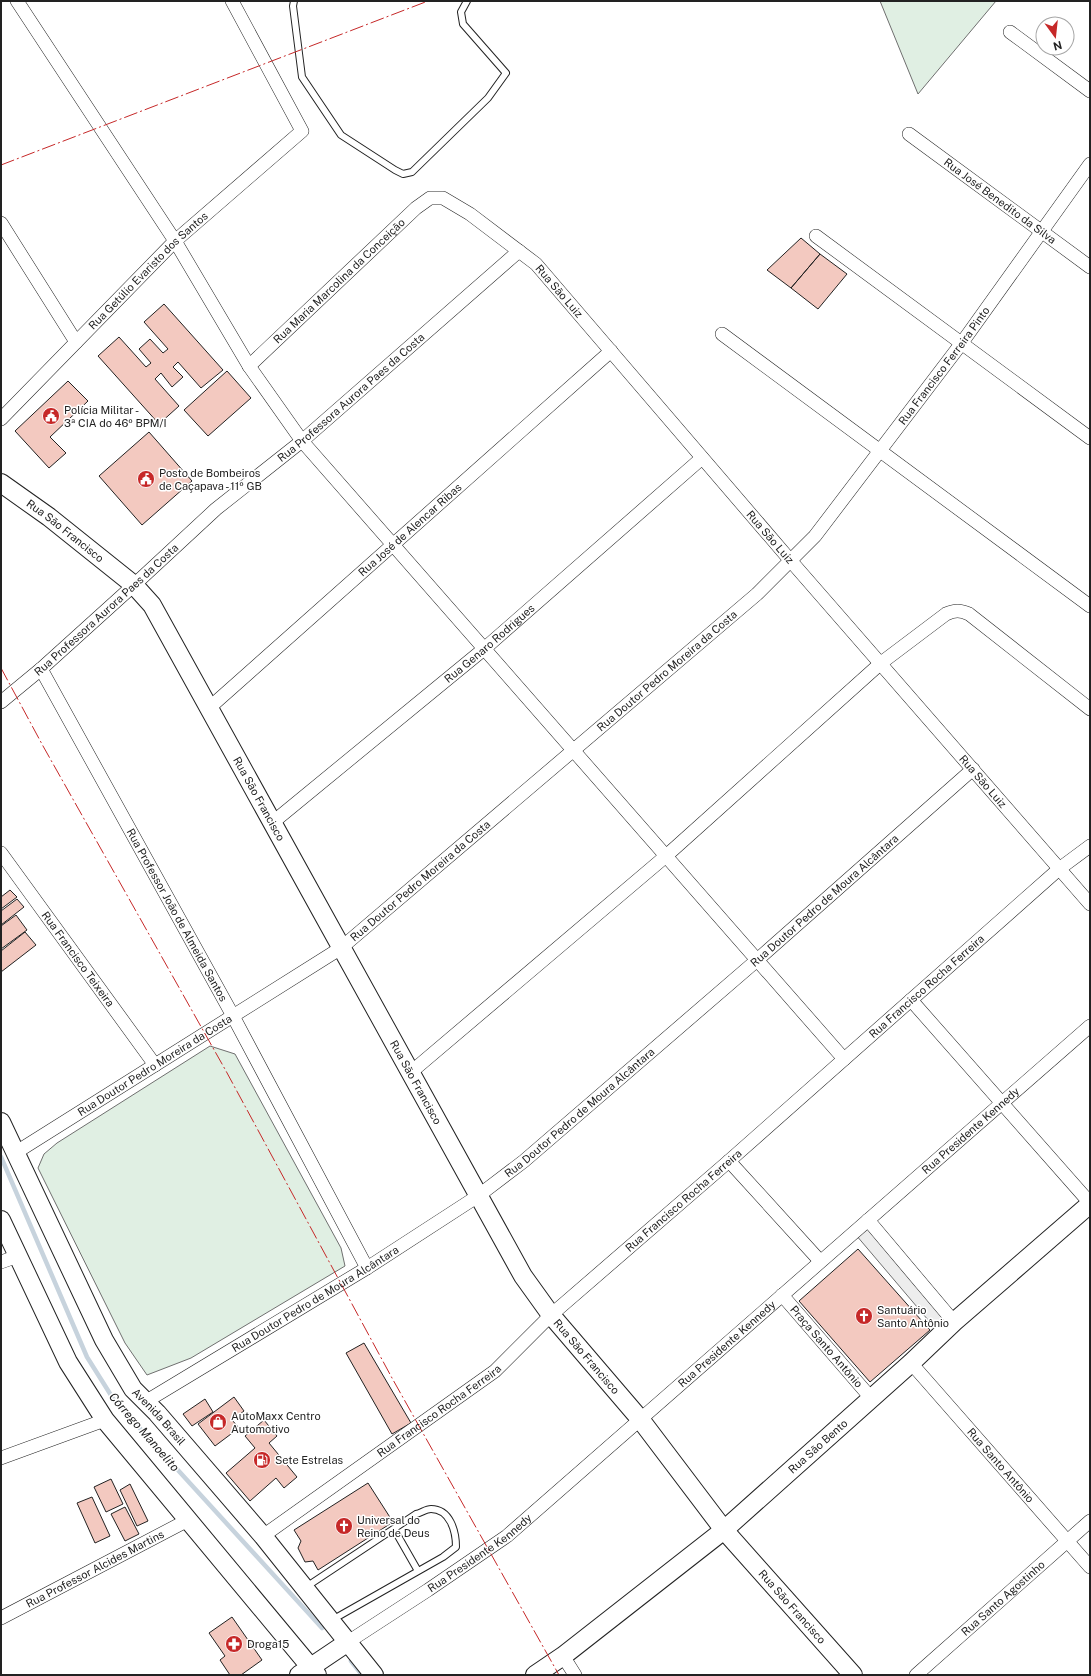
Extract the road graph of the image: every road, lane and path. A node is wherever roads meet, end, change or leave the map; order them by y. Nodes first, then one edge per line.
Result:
1 (17, 1) edge
2 (232, 1) edge
3 (294, 1) edge
4 (467, 1) edge
5 (1010, 32) dead end
6 (1090, 91) edge
7 (909, 134) dead end
8 (1090, 164) edge
9 (430, 198) joint
10 (1, 223) edge
11 (1042, 232) junction
12 (816, 236) dead end
13 (175, 241) junction
14 (519, 251) junction
15 (1090, 267) edge
16 (722, 334) dead end
17 (76, 342) junction
18 (961, 344) junction
19 (611, 351) junction
20 (249, 366) junction
21 (1, 419) edge
22 (1090, 438) edge
23 (302, 441) junction
24 (880, 450) junction
25 (702, 458) junction
26 (1, 483) edge
27 (393, 546) junction
28 (790, 560) junction
29 (134, 585) junction
30 (1090, 606) edge
31 (484, 649) junction
32 (881, 663) junction
33 (41, 669) junction
34 (1, 702) edge
35 (208, 709) junction
36 (1090, 709) edge
37 (574, 751) junction
38 (972, 769) junction
39 (272, 823) junction
40 (1090, 846) edge
41 (1, 853) edge
42 (666, 856) junction
43 (1059, 869) junction
44 (1090, 904) edge
45 (341, 948) junction
46 (756, 961) junction
47 (911, 1000) junction
48 (233, 1016) junction
49 (1090, 1026) edge
50 (844, 1059) junction
51 (155, 1065) junction
52 (410, 1073) junction
53 (1001, 1103) junction
54 (1, 1122) edge
55 (15, 1153) junction
56 (729, 1161) junction
57 (478, 1196) junction
58 (1090, 1204) edge
59 (1, 1220) edge
60 (868, 1220) junction
61 (9, 1259) edge
62 (820, 1261) junction
63 (367, 1268) junction
64 (782, 1295) junction
65 (551, 1315) junction
66 (954, 1322) junction
67 (911, 1363) junction
68 (871, 1398) junction
69 (145, 1402) junction
70 (640, 1419) junction
71 (105, 1420) junction
72 (1, 1458) edge
73 (188, 1520) junction
74 (1090, 1521) edge
75 (394, 1529) junction
76 (724, 1530) junction
77 (263, 1536) junction
78 (1068, 1540) junction
79 (1090, 1567) edge
80 (418, 1571) junction
81 (305, 1588) junction
82 (1, 1618) edge
83 (331, 1620) junction
84 (348, 1642) junction
85 (563, 1656) junction
86 (309, 1672) edge
87 (374, 1675) edge
88 (535, 1675) edge
89 (575, 1675) edge
90 (853, 1675) edge
91 (916, 1675) edge

1 - 13 street
2 - 13 street, Rua Getúlio Evaristo dos Santos
3 - 4 lane
5 - 6 street
7 - 11 street, Rua José Benedito da Silva
8 - 11 street, Rua Francisco Ferreira Pinto
9 - 14 street, Rua São Luiz
9 - 20 street, Rua Maria Marcolina da Conceição
10 - 17 street
11 - 15 street, Rua José Benedito da Silva
11 - 18 street, Rua Francisco Ferreira Pinto
12 - 18 street
13 - 17 street, Rua Getúlio Evaristo dos Santos
13 - 20 street
14 - 19 street, Rua São Luiz
14 - 23 street, Rua Professora Aurora Paes da Costa
16 - 24 street
17 - 21 street, Rua Getúlio Evaristo dos Santos
18 - 22 street
18 - 24 street, Rua Francisco Ferreira Pinto
19 - 25 street, Rua São Luiz
19 - 27 street, Rua José de Alencar Ribas
20 - 23 street
23 - 27 street
23 - 29 street, Rua Professora Aurora Paes da Costa
24 - 28 street, Rua Francisco Ferreira Pinto
24 - 30 street
25 - 28 street, Rua São Luiz
25 - 31 street, Rua Genaro Rodrigues
26 - 29 street, Rua São Francisco
27 - 31 street
27 - 35 street, Rua José de Alencar Ribas
28 - 32 street, Rua São Luiz
28 - 37 street, Rua Doutor Pedro Moreira da Costa
29 - 33 street, Rua Professora Aurora Paes da Costa
29 - 35 street, Rua São Francisco
31 - 37 street
31 - 39 street, Rua Genaro Rodrigues
32 - 36 street
32 - 38 street, Rua São Luiz
32 - 42 street
33 - 34 street, Rua Professora Aurora Paes da Costa
33 - 48 street, Rua Professor João de Almeida Santos
35 - 39 street, Rua São Francisco
37 - 42 street
37 - 45 street, Rua Doutor Pedro Moreira da Costa
38 - 43 street, Rua São Luiz
38 - 46 street, Rua Doutor Pedro de Moura Alcântara
39 - 45 street, Rua São Francisco
40 - 43 street, Rua Francisco Rocha Ferreira
41 - 51 street, Rua Francisco Teixeira
42 - 46 street
42 - 52 street
43 - 44 street, Rua São Luiz
43 - 47 street, Rua Francisco Rocha Ferreira
45 - 48 street, Rua Doutor Pedro Moreira da Costa
45 - 52 street, Rua São Francisco
46 - 50 street
46 - 57 street, Rua Doutor Pedro de Moura Alcântara
47 - 50 street, Rua Francisco Rocha Ferreira
47 - 53 street
48 - 51 street, Rua Doutor Pedro Moreira da Costa
48 - 63 street, Rua Professor João de Almeida Santos
49 - 53 street, Rua Presidente Kennedy
50 - 56 street, Rua Francisco Rocha Ferreira
51 - 55 street, Rua Doutor Pedro Moreira da Costa
52 - 57 street, Rua São Francisco
53 - 58 street
53 - 60 street, Rua Presidente Kennedy
54 - 55 street, Avenida Brasil
55 - 69 street, Avenida Brasil
56 - 62 street
56 - 65 street, Rua Francisco Rocha Ferreira
57 - 63 street, Rua Doutor Pedro de Moura Alcântara
57 - 65 street, Rua São Francisco
58 - 66 street, Rua São Bento
59 - 61 street
60 - 62 street, Rua Presidente Kennedy
60 - 66 street
61 - 71 street
62 - 64 street, Rua Presidente Kennedy
63 - 69 street, Rua Doutor Pedro de Moura Alcântara
64 - 68 street, Praça Santo Antônio
64 - 70 street, Rua Presidente Kennedy
65 - 70 street, Rua São Francisco
65 - 77 street, Rua Francisco Rocha Ferreira
66 - 67 street, Rua São Bento
67 - 68 street, Rua São Bento
67 - 78 street, Rua Santo Antônio
68 - 76 street, Rua São Bento
69 - 77 street, Avenida Brasil
70 - 76 street, Rua São Francisco
70 - 84 street, Rua Presidente Kennedy
71 - 72 street
71 - 73 street
73 - 82 street, Rua Professor Alcides Martins
73 - 86 street
74 - 78 street, Rua Santo Agostinho
75 - 80 lane
75 - 80 lane
75 - 81 lane
76 - 85 street, Rua São Bento
76 - 90 street, Rua São Francisco
77 - 81 street, Avenida Brasil
78 - 79 street, Rua Santo Antônio
78 - 91 street, Rua Santo Agostinho
80 - 83 lane
81 - 83 street, Avenida Brasil
83 - 84 street, Avenida Brasil
84 - 86 street
84 - 87 street, Avenida Brasil
85 - 88 street, Rua São Bento
85 - 89 street

